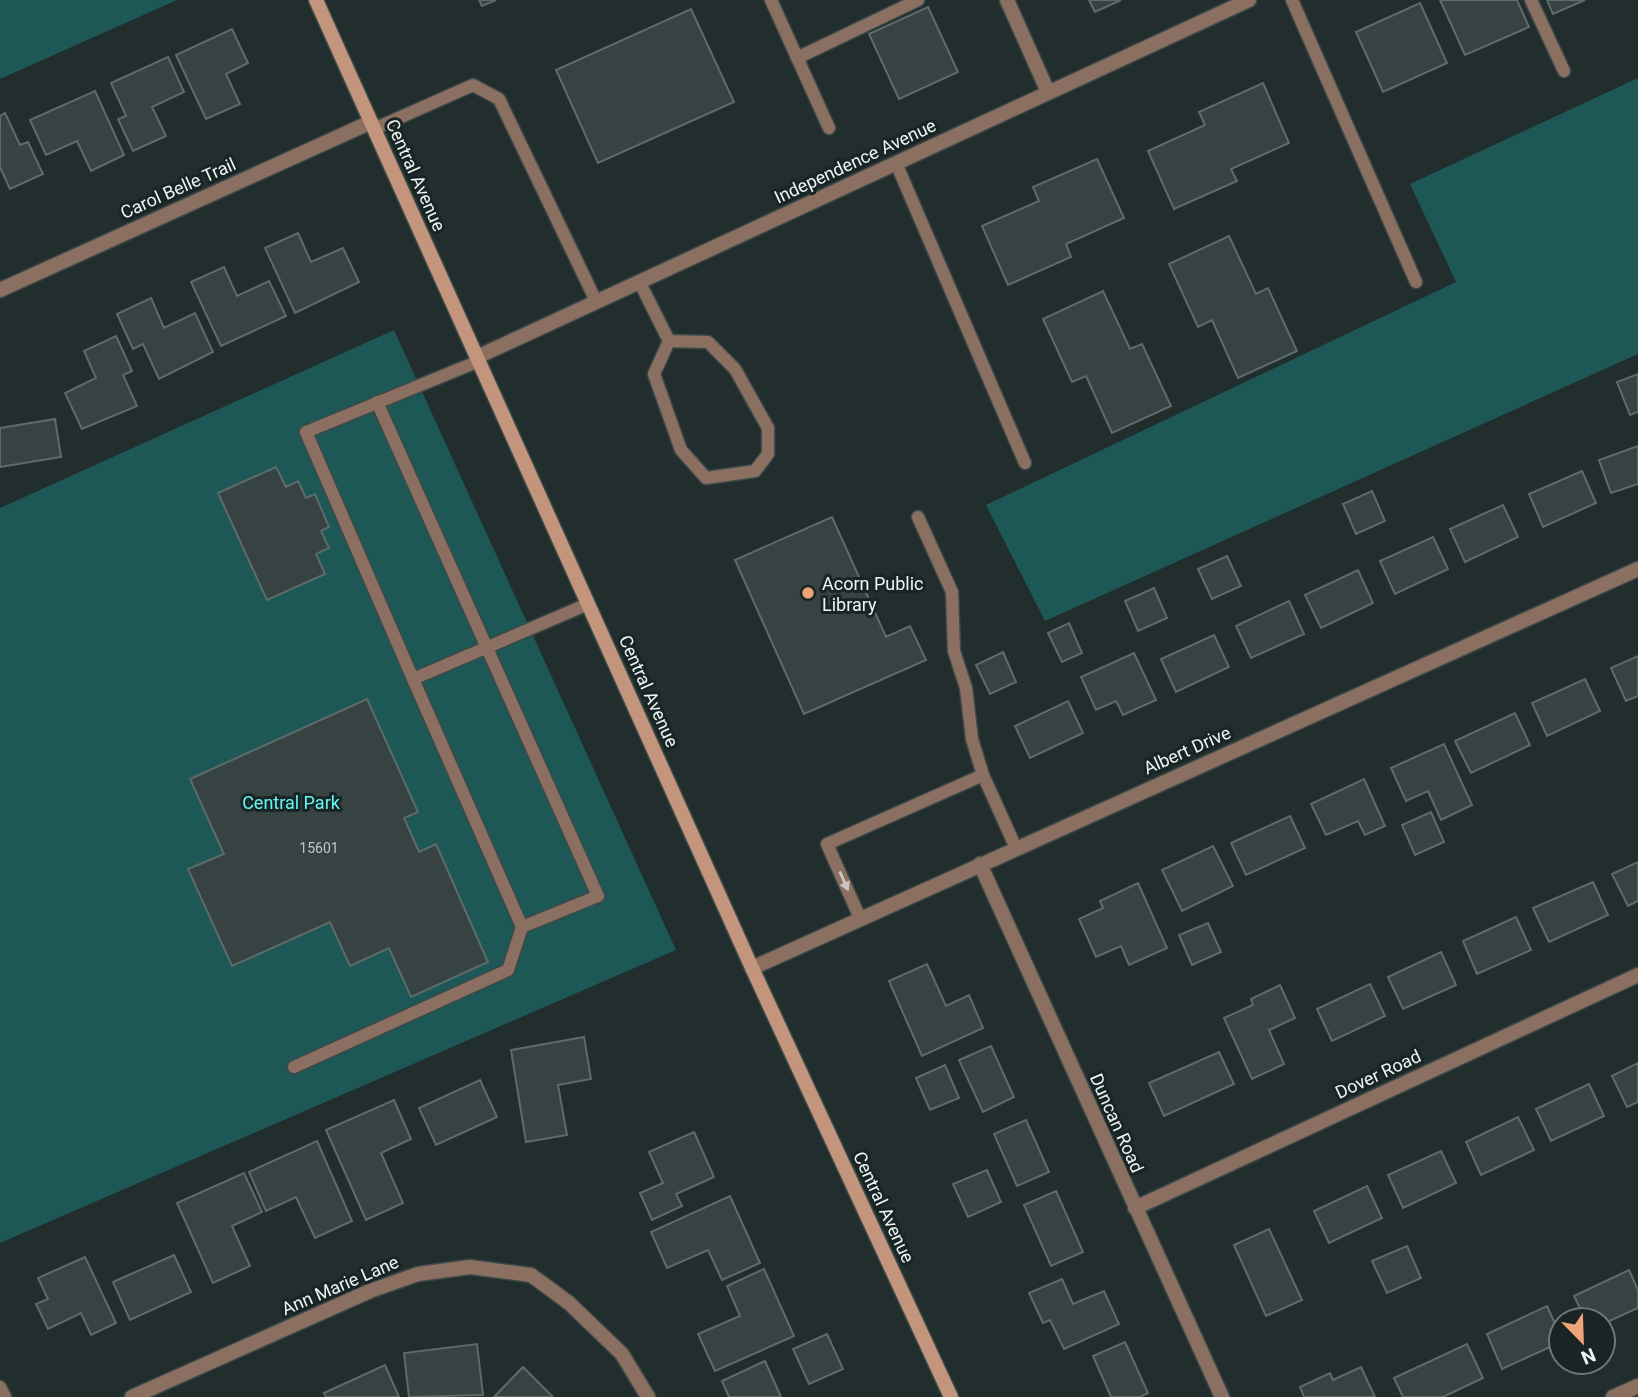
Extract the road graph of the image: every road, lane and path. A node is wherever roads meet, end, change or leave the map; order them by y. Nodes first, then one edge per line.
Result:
1 (316, 0) edge
2 (771, 0) edge
3 (918, 0) edge
4 (1007, 0) edge
5 (1249, 0) edge
6 (1292, 0) edge
7 (1531, 0) edge
8 (797, 58) junction
9 (1564, 71) dead end
10 (1048, 92) junction
11 (373, 125) junction
12 (829, 128) dead end
13 (896, 163) junction
14 (639, 281) junction
15 (1416, 282) dead end
16 (0, 290) edge
17 (596, 301) junction
18 (669, 341) junction
19 (478, 359) junction
20 (377, 402) junction
21 (1025, 463) dead end
22 (918, 517) dead end
23 (1638, 569) edge
24 (588, 604) junction
25 (487, 647) junction
26 (413, 679) junction
27 (983, 775) junction
28 (1016, 848) junction
29 (980, 863) junction
30 (860, 918) junction
31 (522, 927) junction
32 (752, 968) junction
33 (1638, 975) edge
34 (294, 1067) dead end
35 (1135, 1208) junction
36 (1638, 1386) edge
37 (0, 1387) edge
38 (5, 1397) edge
39 (132, 1397) edge
40 (648, 1397) edge
41 (951, 1397) edge
42 (1222, 1397) edge
43 (1613, 1397) edge

1 - 11 street, Central Avenue
2 - 8 lane
3 - 8 lane
4 - 10 street
5 - 10 street, Independence Avenue
6 - 15 lane
7 - 9 lane
8 - 12 lane
10 - 13 street, Independence Avenue
11 - 16 street, Carol Belle Trail
11 - 17 lane
11 - 19 street, Central Avenue
13 - 14 street, Independence Avenue
13 - 21 lane
14 - 17 street, Independence Avenue
14 - 18 lane
17 - 19 street, Independence Avenue
18 - 18 lane
19 - 20 lane
19 - 24 street, Central Avenue
20 - 25 lane
20 - 26 lane
22 - 27 lane
23 - 28 street, Albert Drive
24 - 25 lane
24 - 32 street, Central Avenue
25 - 26 lane
25 - 31 lane
26 - 31 lane
27 - 28 lane
27 -> 30 lane
28 - 29 street, Albert Drive
29 - 30 street, Albert Drive
29 - 35 street, Duncan Road
30 - 32 street, Albert Drive
31 - 34 lane
32 - 41 street, Central Avenue
33 - 35 street, Dover Road
35 - 42 street, Duncan Road
36 - 43 street
37 - 38 lane
39 - 40 street, Ann Marie Lane

